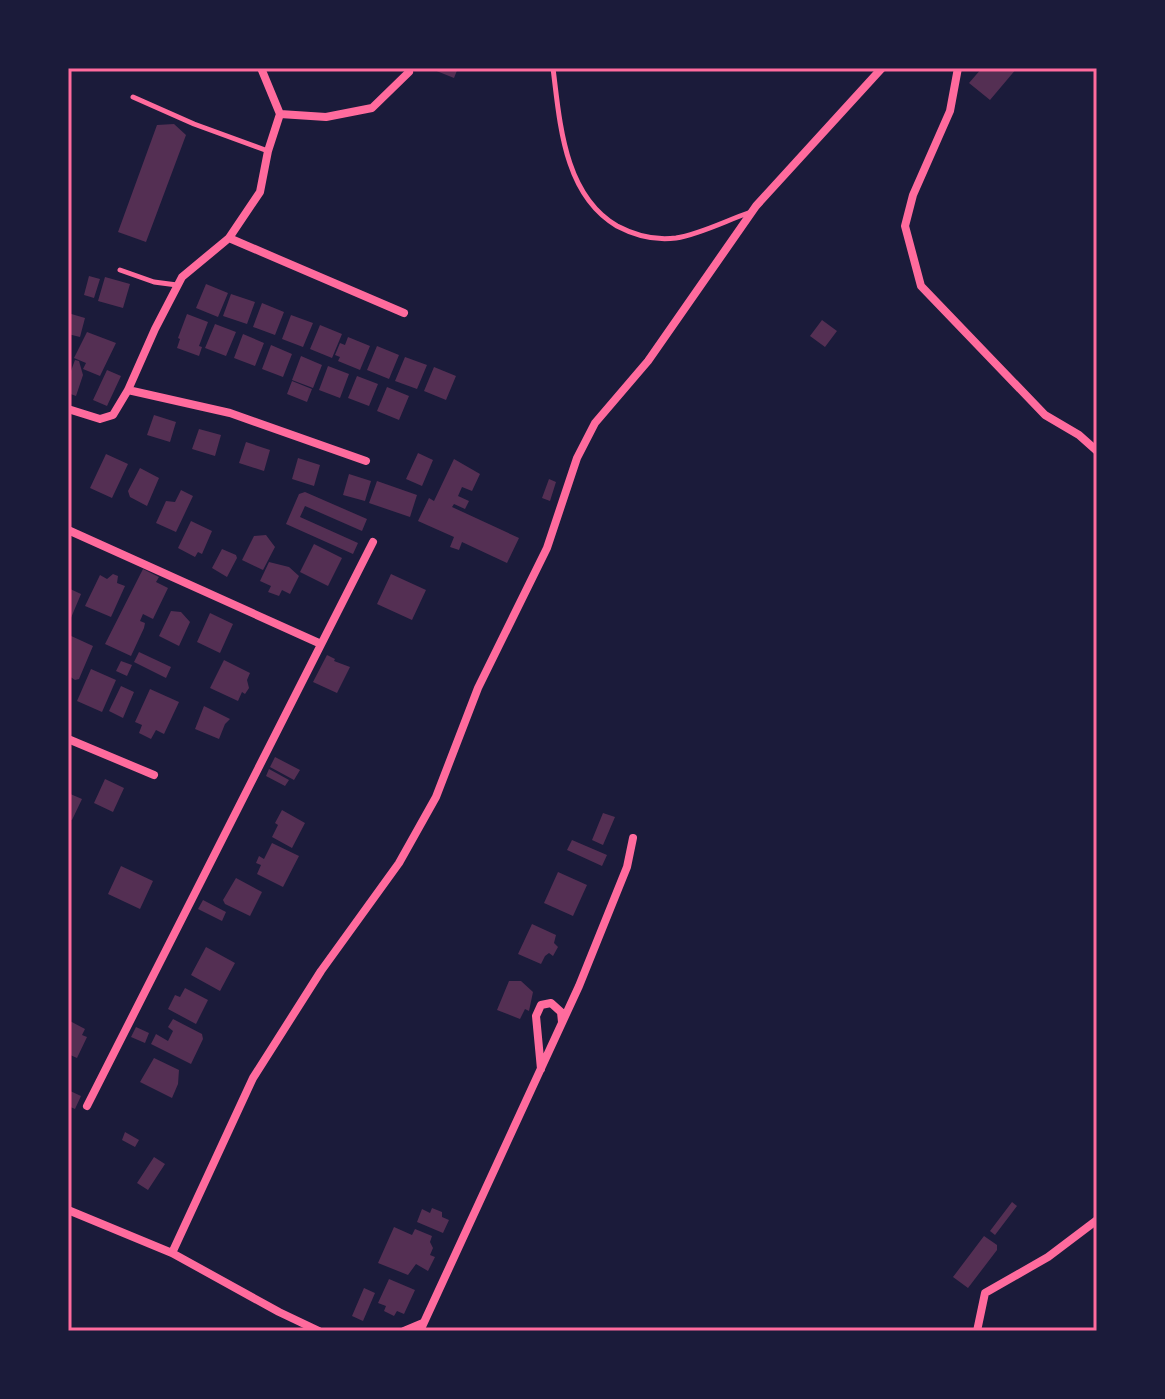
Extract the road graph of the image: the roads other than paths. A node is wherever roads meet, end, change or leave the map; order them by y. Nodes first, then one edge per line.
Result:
1 (261, 68) edge
2 (553, 68) edge
3 (958, 68) edge
4 (881, 69) edge
5 (409, 72) dead end
6 (133, 97) dead end
7 (280, 114) junction
8 (268, 151) junction
9 (752, 211) junction
10 (229, 238) junction
11 (120, 270) dead end
12 (178, 285) junction
13 (404, 313) dead end
14 (128, 390) junction
15 (68, 409) edge
16 (1097, 451) edge
17 (366, 461) dead end
18 (68, 530) edge
19 (373, 542) dead end
20 (321, 644) junction
21 (68, 739) edge
22 (154, 775) dead end
23 (633, 838) dead end
24 (563, 1022) junction
25 (541, 1071) junction
26 (87, 1106) dead end
27 (68, 1210) edge
28 (1097, 1220) edge
29 (172, 1253) junction
30 (422, 1327) edge
31 (319, 1331) edge
32 (404, 1331) edge
33 (977, 1331) edge

1 - 7 street
2 - 9 lane
3 - 16 street
4 - 9 street
5 - 7 street
6 - 8 lane
7 - 8 street
8 - 10 street
9 - 29 street
10 - 12 street
10 - 13 street
11 - 12 lane
12 - 14 street
14 - 15 street
14 - 17 street
18 - 20 street
19 - 20 street
20 - 26 street
21 - 22 street
23 - 24 street
24 - 25 street
24 - 25 street
25 - 30 street
27 - 29 street
28 - 33 street
29 - 31 street
30 - 32 street

